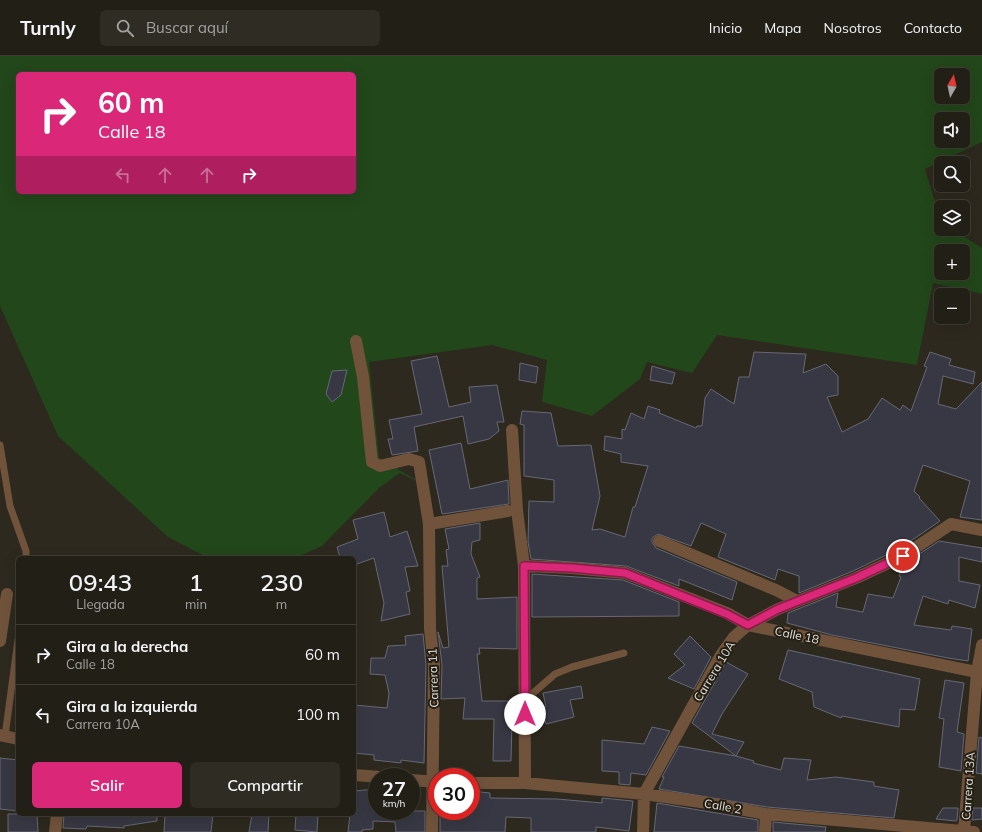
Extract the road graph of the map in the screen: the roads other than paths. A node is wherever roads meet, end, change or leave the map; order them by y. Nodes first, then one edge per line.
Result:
1 (356, 341) dead end
2 (512, 430) dead end
3 (0, 445) edge
4 (508, 511) dead end
5 (428, 524) junction
6 (982, 530) edge
7 (659, 541) dead end
8 (26, 556) edge
9 (524, 566) junction
10 (7, 594) dead end
11 (797, 601) junction
12 (748, 625) junction
13 (0, 641) edge
14 (982, 645) edge
15 (16, 653) edge
16 (624, 653) dead end
17 (979, 672) edge
18 (525, 700) junction
19 (3, 736) edge
20 (16, 738) edge
21 (435, 768) edge
22 (356, 774) edge
23 (368, 776) edge
24 (480, 783) edge
25 (525, 783) junction
26 (644, 794) junction
27 (766, 814) junction
28 (57, 816) edge
29 (433, 820) edge
30 (55, 832) edge
31 (432, 832) edge
32 (643, 832) edge
33 (765, 832) edge
34 (969, 832) edge

1 - 5 street, Carrera 11
2 - 9 street
3 - 8 lane
4 - 5 street
5 - 21 street, Carrera 11
6 - 11 street, Carrera 10A
7 - 11 street
9 - 12 street, Calle 18
9 - 18 street
10 - 13 street
11 - 12 street, Carrera 10A
12 - 17 street, Calle 18
12 - 26 street, Carrera 10A
14 - 17 street, Carrera 13A
15 - 19 lane
16 - 18 lane
17 - 34 street, Carrera 13A
18 - 25 street
19 - 20 street
22 - 23 street
24 - 25 street, Calle 2
25 - 26 street, Calle 2
26 - 27 street, Calle 2
26 - 32 street
27 - 33 street
27 - 34 street, Calle 2
28 - 30 street
29 - 31 street, Carrera 11

